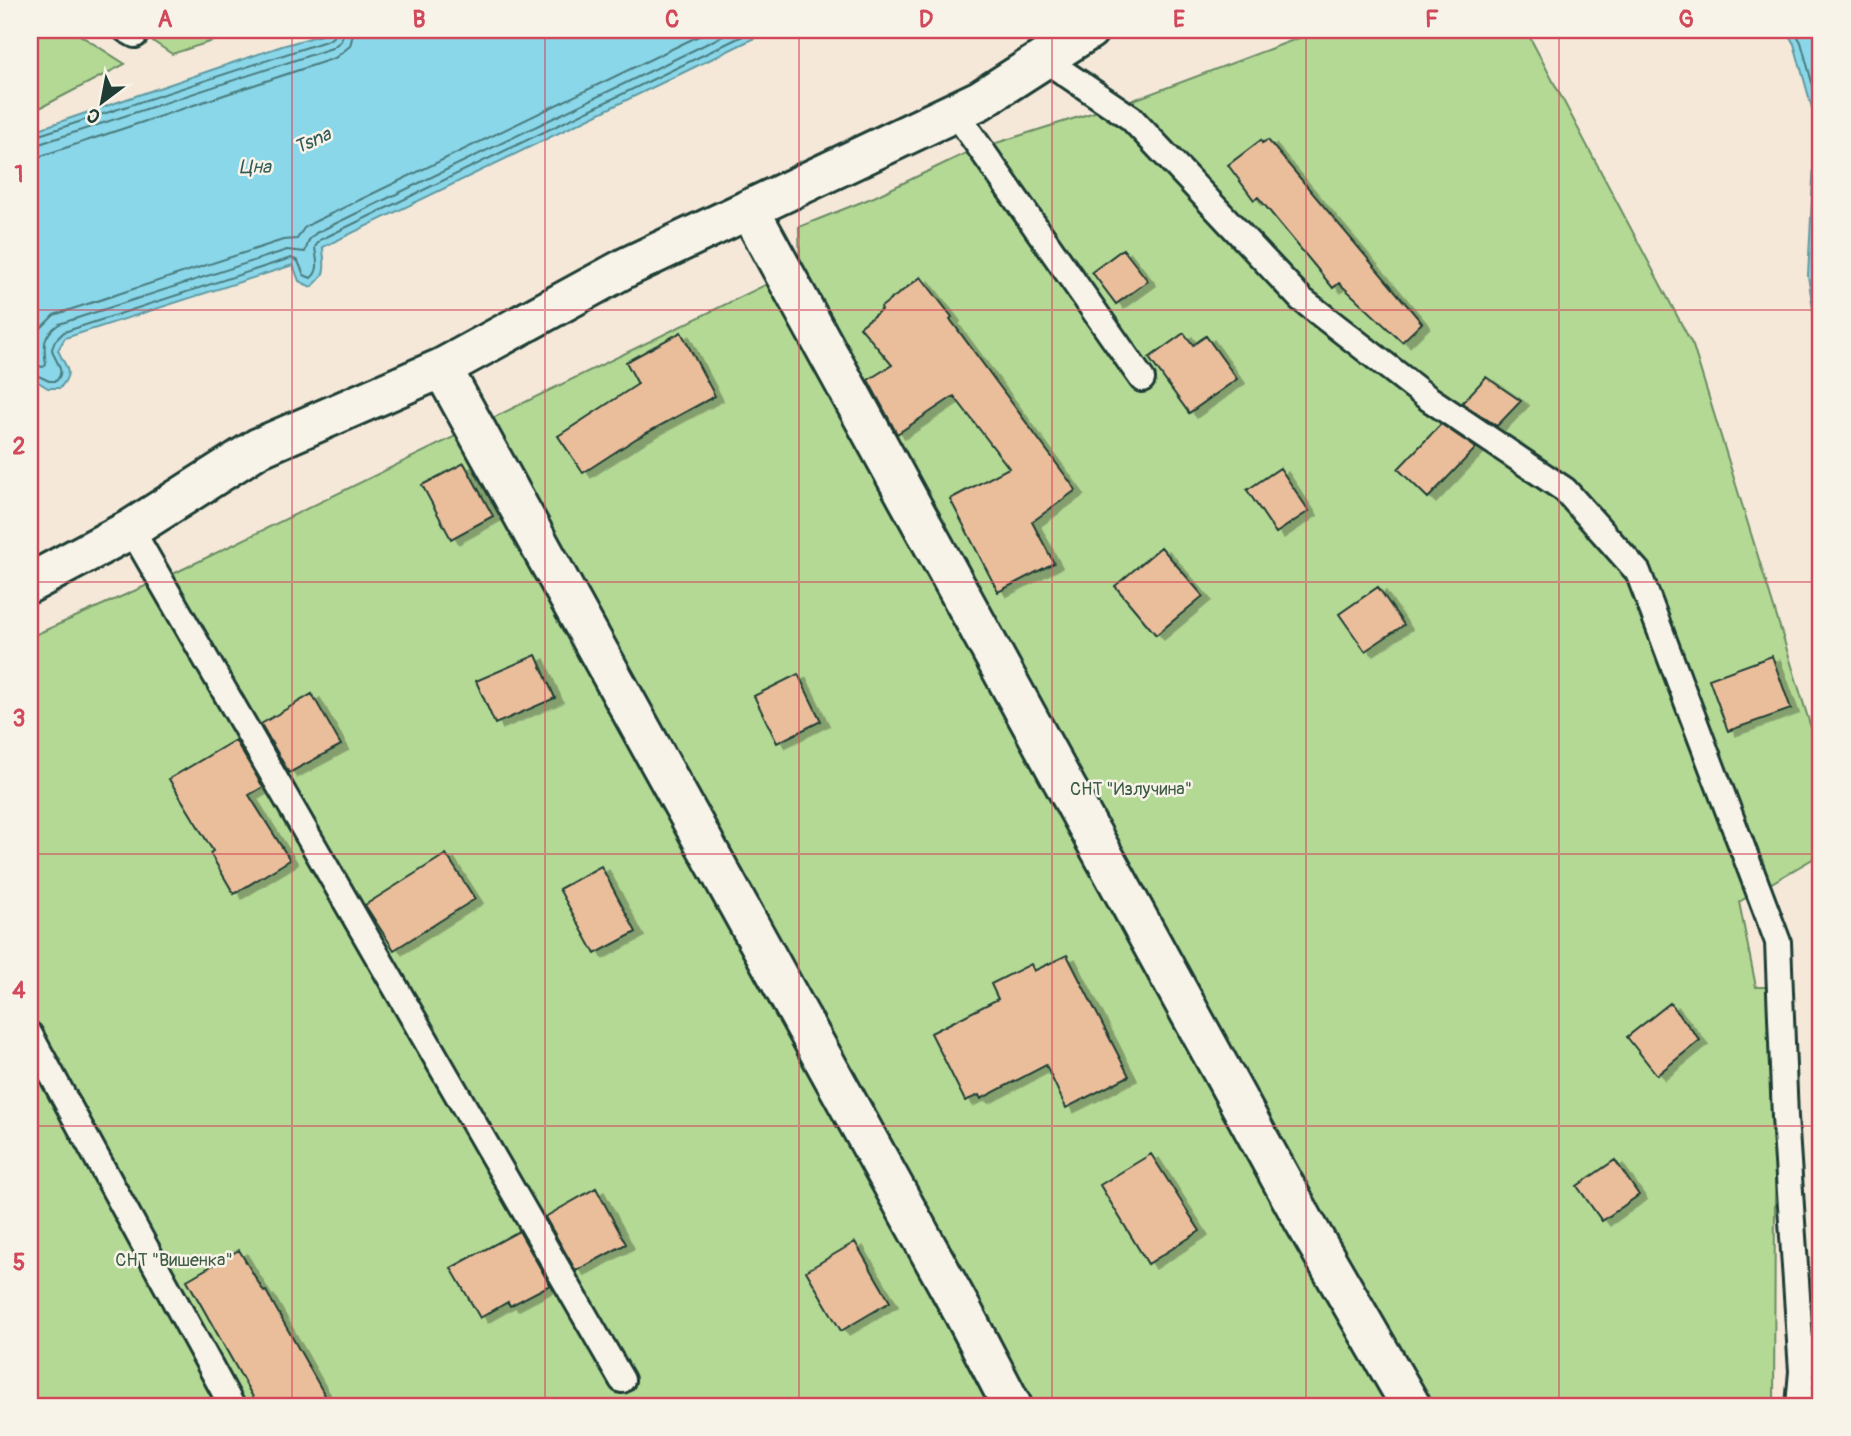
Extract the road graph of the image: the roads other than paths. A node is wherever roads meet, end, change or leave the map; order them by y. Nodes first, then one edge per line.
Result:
1 (1090, 30) edge
2 (1044, 59) junction
3 (956, 112) junction
4 (749, 209) junction
5 (442, 368) junction
6 (1142, 379) dead end
7 (131, 529) junction
8 (30, 583) edge
9 (30, 1035) edge
10 (622, 1380) dead end
11 (232, 1406) edge
12 (1012, 1406) edge
13 (1411, 1406) edge
14 (1799, 1406) edge

1 - 2 street
2 - 3 street
2 - 14 lane
3 - 4 street
3 - 6 lane
4 - 5 street
4 - 13 street
5 - 7 street
5 - 12 street
7 - 8 street
7 - 10 lane
9 - 11 lane

